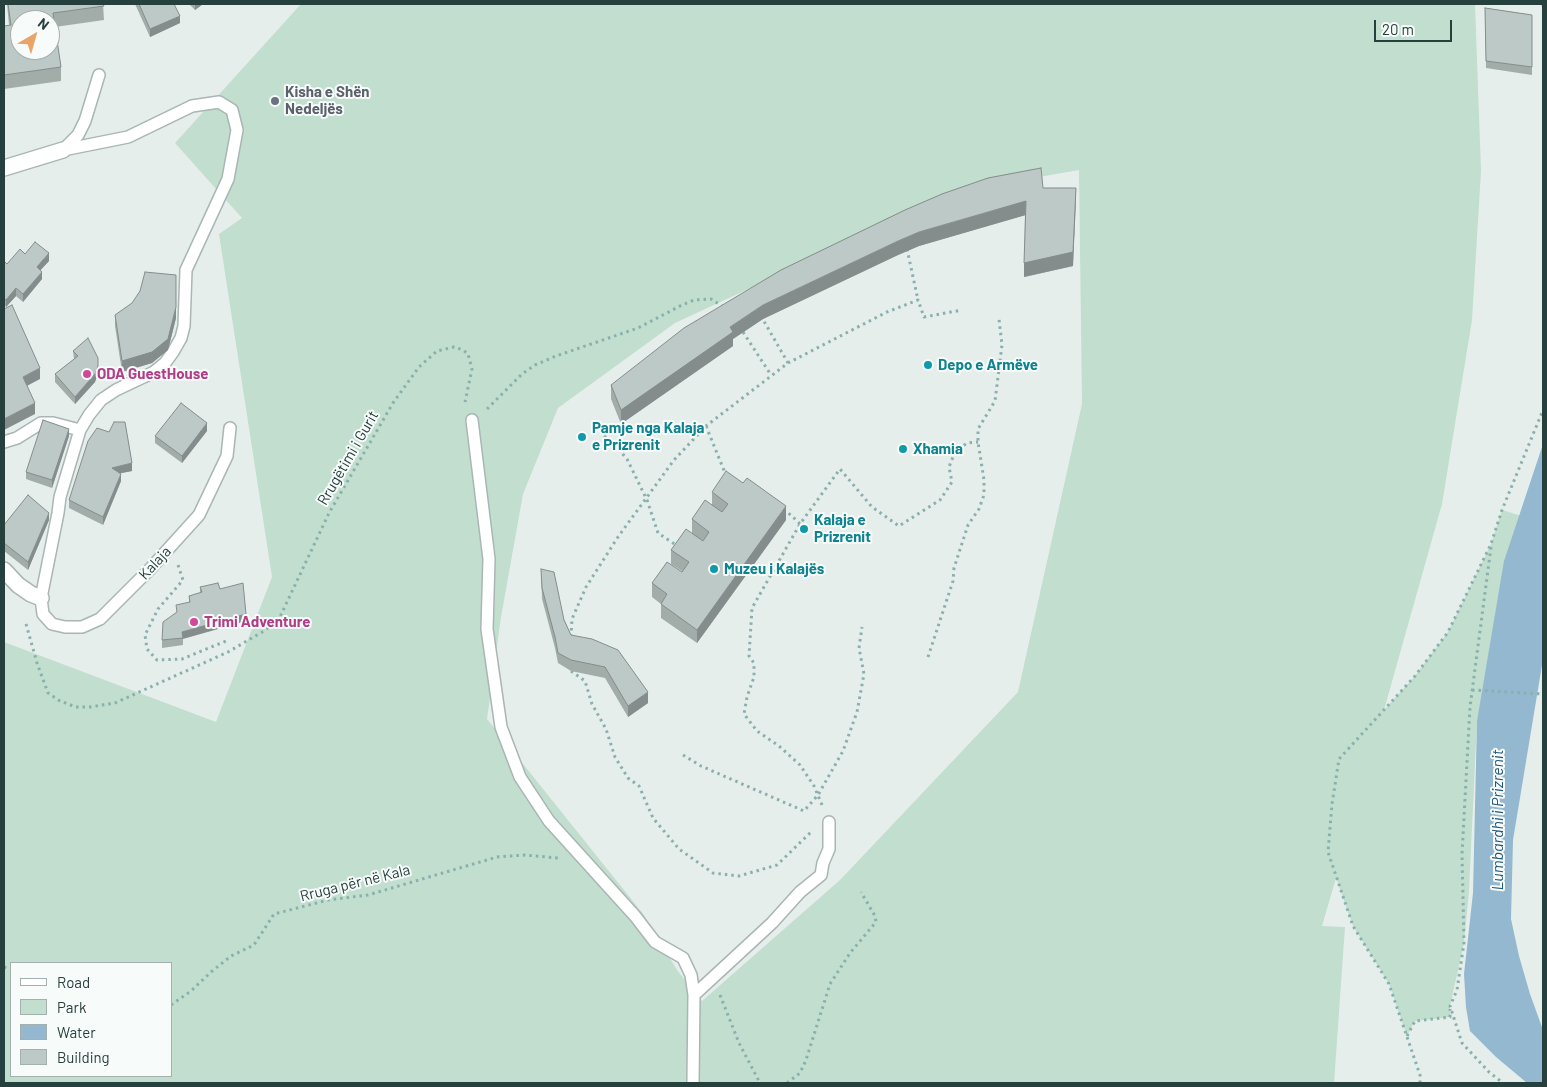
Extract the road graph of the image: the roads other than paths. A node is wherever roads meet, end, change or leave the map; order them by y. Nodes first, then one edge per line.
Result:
1 (99, 76) dead end
2 (63, 150) junction
3 (4, 168) edge
4 (472, 420) road end
5 (230, 428) dead end
6 (80, 430) junction
7 (4, 442) edge
8 (4, 570) edge
9 (41, 598) junction
10 (829, 822) road end
11 (694, 995) junction
12 (693, 1083) edge

1 - 2 lane
2 - 3 street
2 - 6 lane
4 - 11 lane
5 - 9 lane, Kalaja
6 - 7 lane
6 - 9 lane
8 - 9 street
10 - 11 lane
11 - 12 lane

